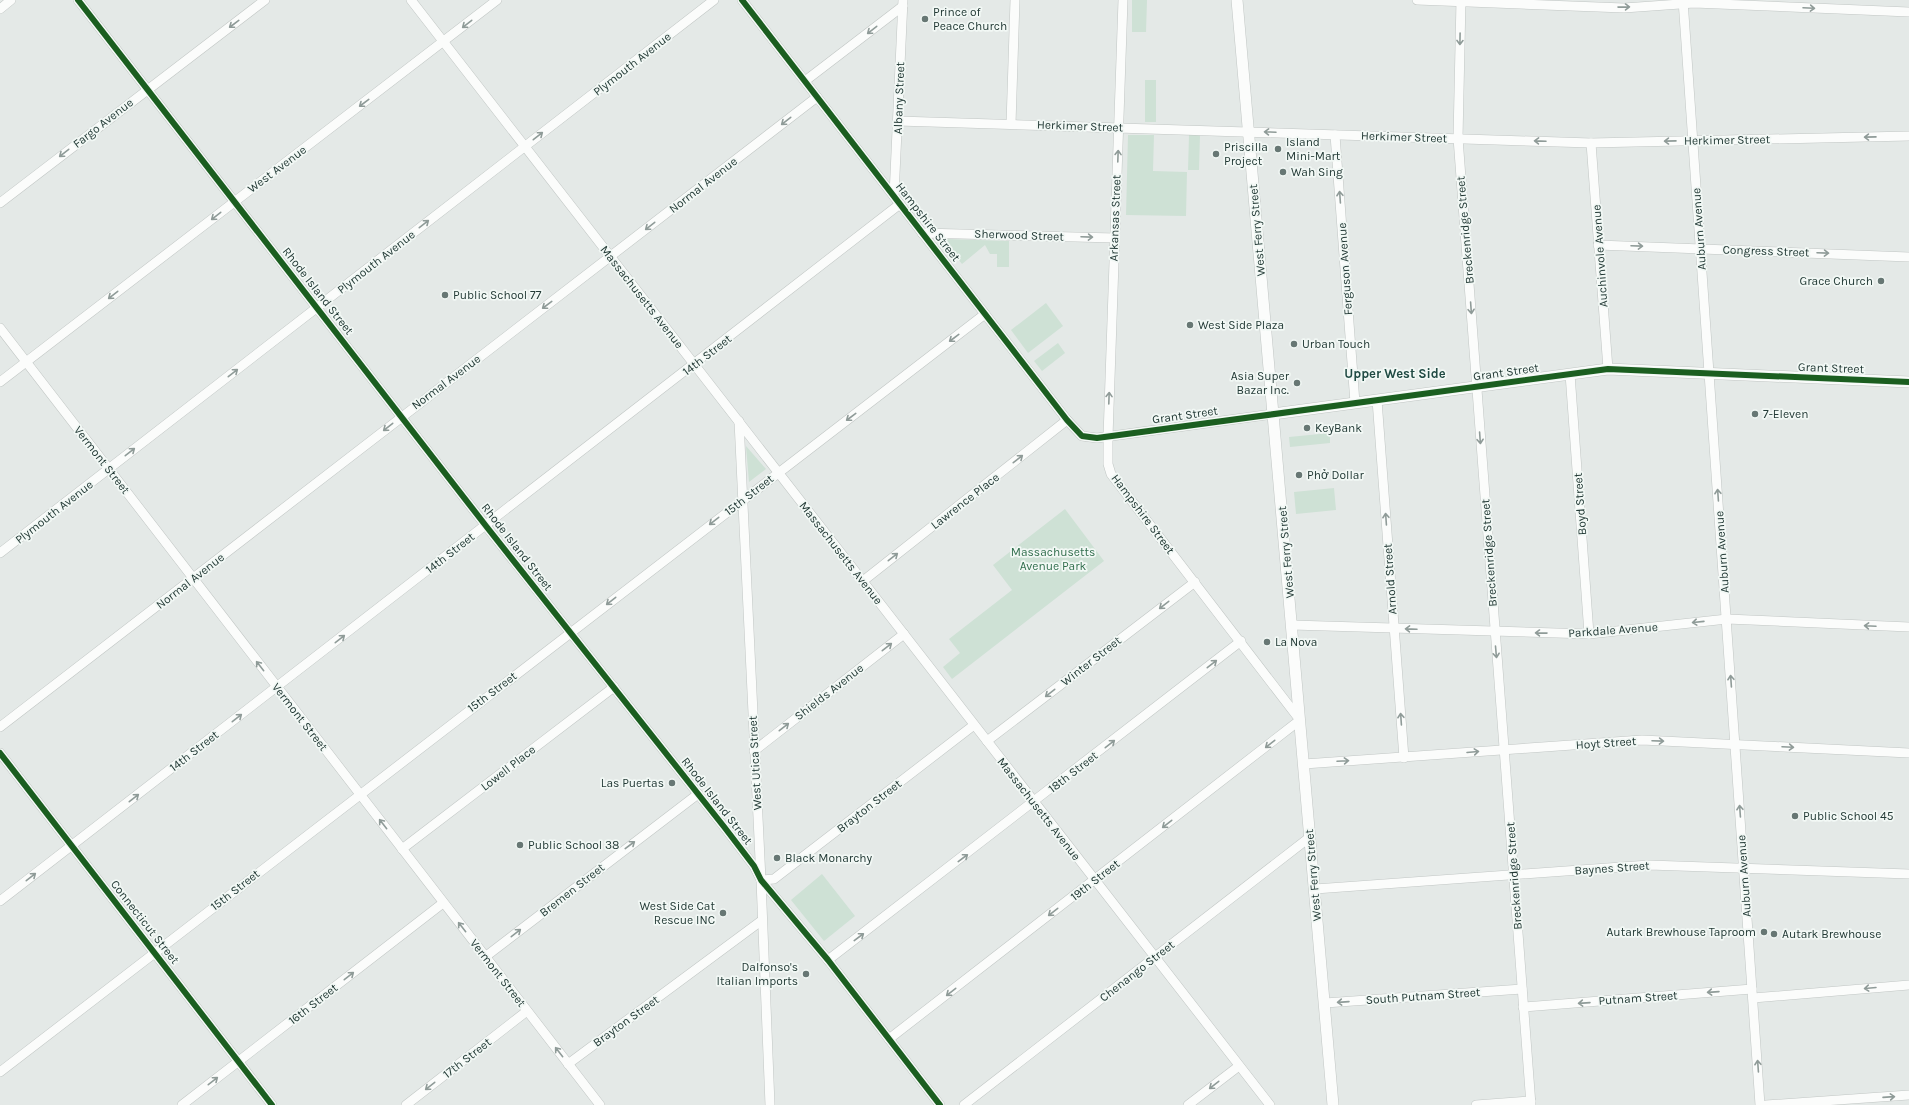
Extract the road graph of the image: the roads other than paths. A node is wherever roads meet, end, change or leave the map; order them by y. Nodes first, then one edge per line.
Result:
1 (11, 0) edge
2 (78, 0) edge
3 (265, 0) edge
4 (411, 0) edge
5 (497, 0) edge
6 (714, 0) edge
7 (742, 0) edge
8 (1015, 0) edge
9 (1123, 0) edge
10 (1237, 0) edge
11 (1417, 0) edge
12 (1461, 1) edge
13 (1683, 1) edge
14 (903, 3) edge
15 (0, 9) edge
16 (1909, 12) edge
17 (444, 42) junction
18 (805, 81) junction
19 (147, 88) junction
20 (817, 97) junction
21 (898, 121) junction
22 (1010, 124) junction
23 (1119, 127) junction
24 (1248, 131) junction
25 (1335, 135) junction
26 (1909, 136) edge
27 (1458, 138) junction
28 (1693, 141) junction
29 (1591, 143) junction
30 (525, 146) junction
31 (894, 196) junction
32 (234, 202) junction
33 (0, 203) edge
34 (900, 204) junction
35 (922, 233) junction
36 (1115, 238) junction
37 (1598, 245) junction
38 (1701, 249) junction
39 (611, 256) junction
40 (1909, 257) edge
41 (317, 308) junction
42 (985, 314) junction
43 (0, 328) edge
44 (26, 362) junction
45 (695, 364) junction
46 (1608, 369) junction
47 (1709, 373) junction
48 (1570, 374) junction
49 (0, 382) edge
50 (1909, 382) edge
51 (1476, 387) junction
52 (1377, 400) junction
53 (1355, 403) junction
54 (1273, 414) junction
55 (402, 416) junction
56 (1067, 420) junction
57 (739, 421) junction
58 (1108, 437) junction
59 (109, 469) junction
60 (778, 472) junction
61 (742, 500) junction
62 (486, 526) junction
63 (0, 553) edge
64 (193, 579) junction
65 (863, 581) junction
66 (1195, 582) junction
67 (1726, 619) junction
68 (1292, 625) junction
69 (1909, 627) edge
70 (1394, 628) junction
71 (571, 632) junction
72 (1494, 632) junction
73 (904, 634) junction
74 (1589, 634) junction
75 (1241, 641) junction
76 (277, 687) junction
77 (614, 687) junction
78 (1300, 720) junction
79 (974, 724) junction
80 (0, 727) edge
81 (987, 741) junction
82 (1735, 744) junction
83 (1504, 749) junction
84 (754, 751) junction
85 (0, 753) edge
86 (1909, 753) edge
87 (1404, 758) junction
88 (1304, 764) junction
89 (360, 794) junction
90 (698, 794) junction
91 (1035, 802) junction
92 (1310, 837) junction
93 (72, 845) junction
94 (402, 849) junction
95 (1744, 867) junction
96 (1909, 874) edge
97 (1514, 875) junction
98 (761, 880) junction
99 (1095, 880) junction
100 (1315, 888) junction
101 (0, 901) edge
102 (443, 903) junction
103 (761, 921) junction
104 (155, 953) junction
105 (485, 957) junction
106 (1154, 957) junction
107 (828, 960) junction
108 (1909, 985) edge
109 (1522, 989) junction
110 (1752, 994) junction
111 (1325, 1003) junction
112 (1523, 1007) junction
113 (527, 1011) junction
114 (889, 1039) junction
115 (238, 1061) junction
116 (568, 1064) junction
117 (1239, 1066) junction
118 (0, 1072) edge
119 (1909, 1095) edge
120 (1531, 1103) edge
121 (182, 1105) edge
122 (272, 1105) edge
123 (406, 1105) edge
124 (600, 1105) edge
125 (770, 1105) edge
126 (940, 1105) edge
127 (964, 1105) edge
128 (1188, 1105) edge
129 (1270, 1105) edge
130 (1333, 1105) edge
131 (1476, 1105) edge
132 (1760, 1105) edge
133 (1766, 1105) edge

1 - 15 street
2 - 19 street, Rhode Island Street
3 -> 19 street, Fargo Avenue
4 - 17 street, Massachusetts Avenue
5 -> 17 street, West Avenue
30 -> 6 street, Plymouth Avenue
7 - 18 street, Hampshire Street
8 - 22 street
9 - 23 street, Arkansas Street
10 - 24 street, West Ferry Street
11 - 12 street
12 -> 13 street
12 -> 27 street, Breckenridge Street
13 -> 16 street
13 - 28 street, Auburn Avenue
14 -> 18 street
14 - 21 street, Albany Street
17 - 30 street, Massachusetts Avenue
17 -> 32 street, West Avenue
18 - 20 street, Hampshire Street
19 - 32 street, Rhode Island Street
19 -> 33 street, Fargo Avenue
20 - 31 street, Hampshire Street
20 -> 39 street, Normal Avenue
21 - 22 street, Herkimer Street
21 - 31 street, Albany Street
22 - 23 street, Herkimer Street
23 - 24 street, Herkimer Street
36 -> 23 street, Arkansas Street
25 -> 24 street, Herkimer Street
24 - 54 street, West Ferry Street
25 - 27 street, Herkimer Street
53 -> 25 street, Ferguson Avenue
26 -> 28 street, Herkimer Street
29 -> 27 street, Herkimer Street
27 -> 51 street, Breckenridge Street
28 -> 29 street, Herkimer Street
28 - 38 street, Auburn Avenue
29 - 37 street, Auchinvole Avenue
30 - 39 street, Massachusetts Avenue
41 -> 30 street, Plymouth Avenue
31 - 34 street, Hampshire Street
32 - 41 street, Rhode Island Street
32 -> 44 street, West Avenue
34 - 35 street, Hampshire Street
34 - 45 street, 14th Street
35 -> 36 street, Sherwood Street
35 - 42 street, Hampshire Street
58 -> 36 street, Arkansas Street
37 -> 38 street, Congress Street
37 - 46 street, Auchinvole Avenue
38 -> 40 street, Congress Street
38 - 47 street, Auburn Avenue
39 - 45 street, Massachusetts Avenue
39 -> 55 street, Normal Avenue
41 - 55 street, Rhode Island Street
59 -> 41 street, Plymouth Avenue
42 - 56 street, Hampshire Street
42 -> 60 street, 15th Street
43 - 44 street, Vermont Street
44 - 49 street, West Avenue
44 - 59 street, Vermont Street
45 - 57 street, Massachusetts Avenue
45 - 62 street, 14th Street
46 - 47 street, Grant Street
46 - 48 street, Grant Street
47 - 50 street, Grant Street
67 -> 47 street, Auburn Avenue
48 - 51 street, Grant Street
48 - 74 street, Boyd Street
51 - 52 street, Grant Street
51 -> 72 street, Breckenridge Street
52 - 53 street, Grant Street
70 -> 52 street, Arnold Street
53 - 54 street, Grant Street
54 - 58 street, Grant Street
54 - 68 street, West Ferry Street
55 - 62 street, Rhode Island Street
55 -> 64 street, Normal Avenue
56 - 58 street, Hampshire Street
65 -> 56 street, Lawrence Place
57 - 60 street, Massachusetts Avenue
57 - 61 street, West Utica Street
58 - 66 street, Hampshire Street
59 - 63 street, Plymouth Avenue
59 - 64 street, Vermont Street
60 - 61 street, 15th Street
60 - 65 street, Massachusetts Avenue
61 -> 71 street, 15th Street
61 - 84 street, West Utica Street
62 - 71 street, Rhode Island Street
76 -> 62 street, 14th Street
76 -> 64 street, Vermont Street
64 - 80 street, Normal Avenue
65 - 73 street, Massachusetts Avenue
66 - 75 street, Hampshire Street
66 -> 81 street, Winter Street
69 -> 67 street, Parkdale Avenue
67 -> 74 street, Parkdale Avenue
82 -> 67 street, Auburn Avenue
68 - 70 street, Parkdale Avenue
68 - 78 street, West Ferry Street
72 -> 70 street, Parkdale Avenue
87 -> 70 street, Arnold Street
71 - 77 street, Rhode Island Street
71 - 89 street, 15th Street
74 -> 72 street, Parkdale Avenue
72 -> 83 street, Breckenridge Street
73 - 79 street, Massachusetts Avenue
84 -> 73 street, Shields Avenue
75 - 78 street, Hampshire Street
91 -> 75 street, 18th Street
76 - 89 street, Vermont Street
93 -> 76 street, 14th Street
77 - 90 street, Rhode Island Street
77 - 94 street, Lowell Place
78 - 88 street, West Ferry Street
78 -> 99 street, 19th Street
79 - 81 street, Massachusetts Avenue
79 - 98 street, Brayton Street
81 - 91 street, Massachusetts Avenue
83 -> 82 street, Hoyt Street
82 -> 86 street, Hoyt Street
95 -> 82 street, Auburn Avenue
87 -> 83 street, Hoyt Street
83 - 97 street, Breckenridge Street
84 - 98 street, West Utica Street
85 - 93 street, Connecticut Street
88 -> 87 street, Hoyt Street
88 - 92 street, West Ferry Street
94 -> 89 street, Vermont Street
89 - 104 street, 15th Street
90 - 98 street, Rhode Island Street
105 -> 90 street, Bremen Street
91 - 99 street, Massachusetts Avenue
107 -> 91 street, 18th Street
92 - 100 street, West Ferry Street
92 - 106 street, Chenango Street
101 -> 93 street, 14th Street
93 - 104 street, Connecticut Street
94 - 102 street, Vermont Street
95 - 96 street, Baynes Street
95 - 97 street, Baynes Street
95 - 110 street, Auburn Avenue
97 - 100 street, Baynes Street
97 - 109 street, Breckenridge Street
98 - 103 street, West Utica Street
98 - 107 street, Rhode Island Street
99 - 106 street, Massachusetts Avenue
99 -> 114 street, 19th Street
100 - 111 street, West Ferry Street
105 -> 102 street, Vermont Street
115 -> 102 street, 16th Street
103 - 116 street, Brayton Street
103 - 125 street, West Utica Street
104 - 115 street, Connecticut Street
104 - 118 street, 15th Street
105 - 113 street, Vermont Street
106 - 117 street, Massachusetts Avenue
106 - 127 street, Chenango Street
107 - 114 street, Rhode Island Street
108 -> 110 street, Putnam Street
109 -> 111 street, South Putnam Street
109 - 112 street, Breckenridge Street
110 -> 112 street, Putnam Street
132 -> 110 street, Auburn Avenue
111 - 130 street, West Ferry Street
112 - 120 street, Breckenridge Street
116 -> 113 street, Vermont Street
113 -> 123 street, 17th Street
114 - 126 street, Rhode Island Street
121 -> 115 street, 16th Street
115 - 122 street, Connecticut Street
116 - 124 street, Vermont Street
117 -> 128 street
117 - 129 street, Massachusetts Avenue
133 -> 119 street
120 - 131 street

